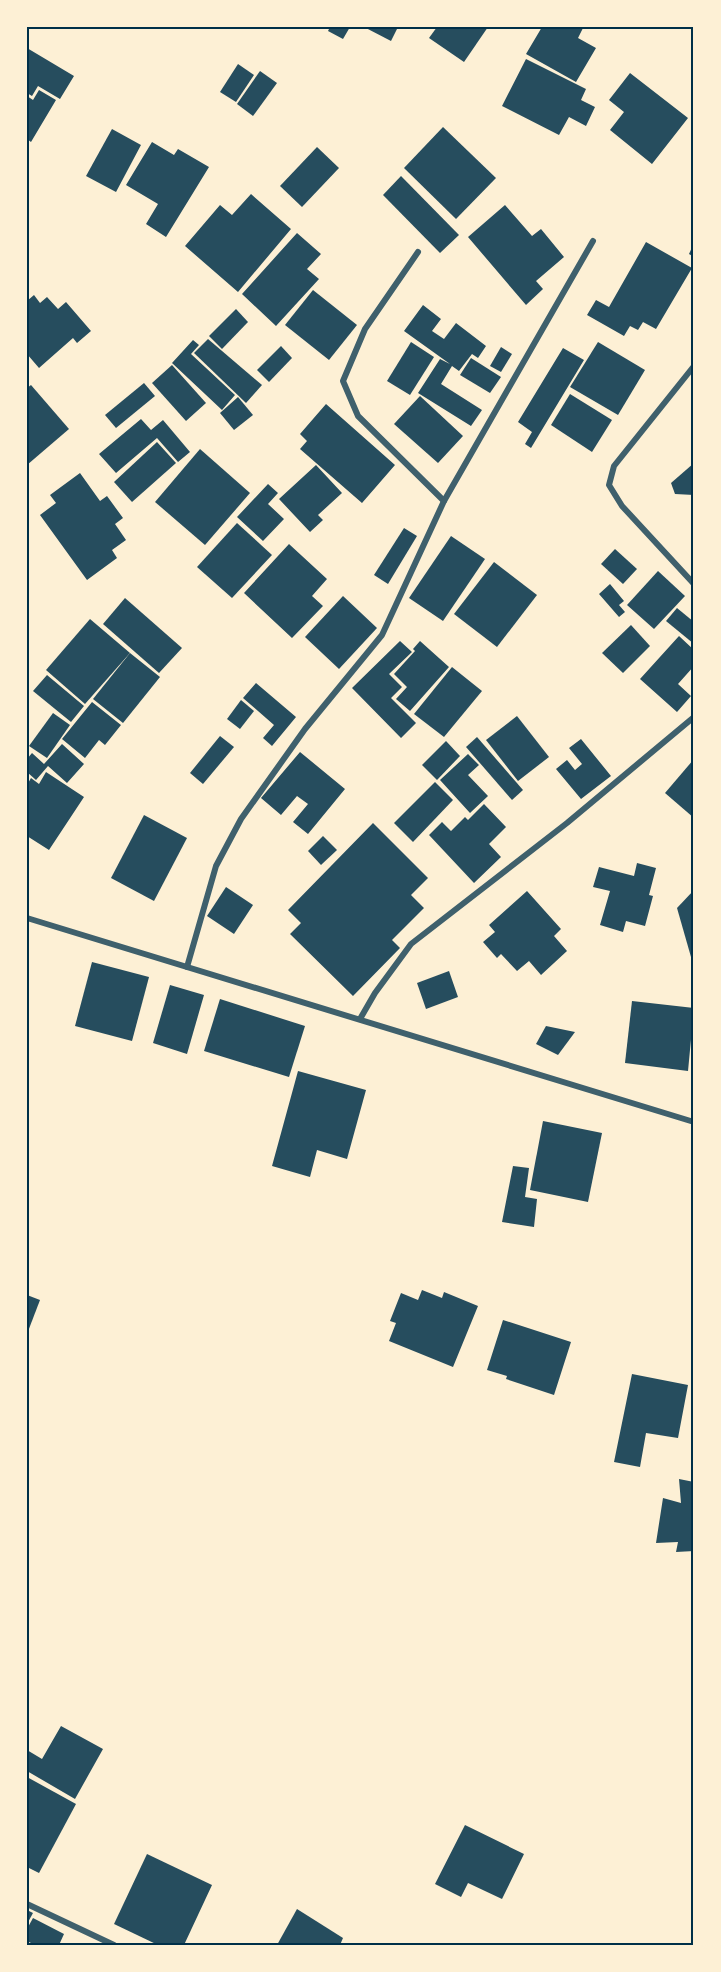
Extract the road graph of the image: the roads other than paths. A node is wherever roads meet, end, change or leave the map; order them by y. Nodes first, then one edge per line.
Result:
1 (593, 241) dead end
2 (418, 252) dead end
3 (694, 366) edge
4 (444, 501) junction
5 (694, 584) edge
6 (694, 717) edge
7 (27, 918) edge
8 (187, 967) junction
9 (360, 1019) junction
10 (694, 1122) edge
11 (27, 1904) edge
12 (114, 1945) edge

1 - 4 street
2 - 4 street
3 - 5 street
4 - 8 street
6 - 9 street
7 - 8 street
8 - 9 street
9 - 10 street
11 - 12 street

